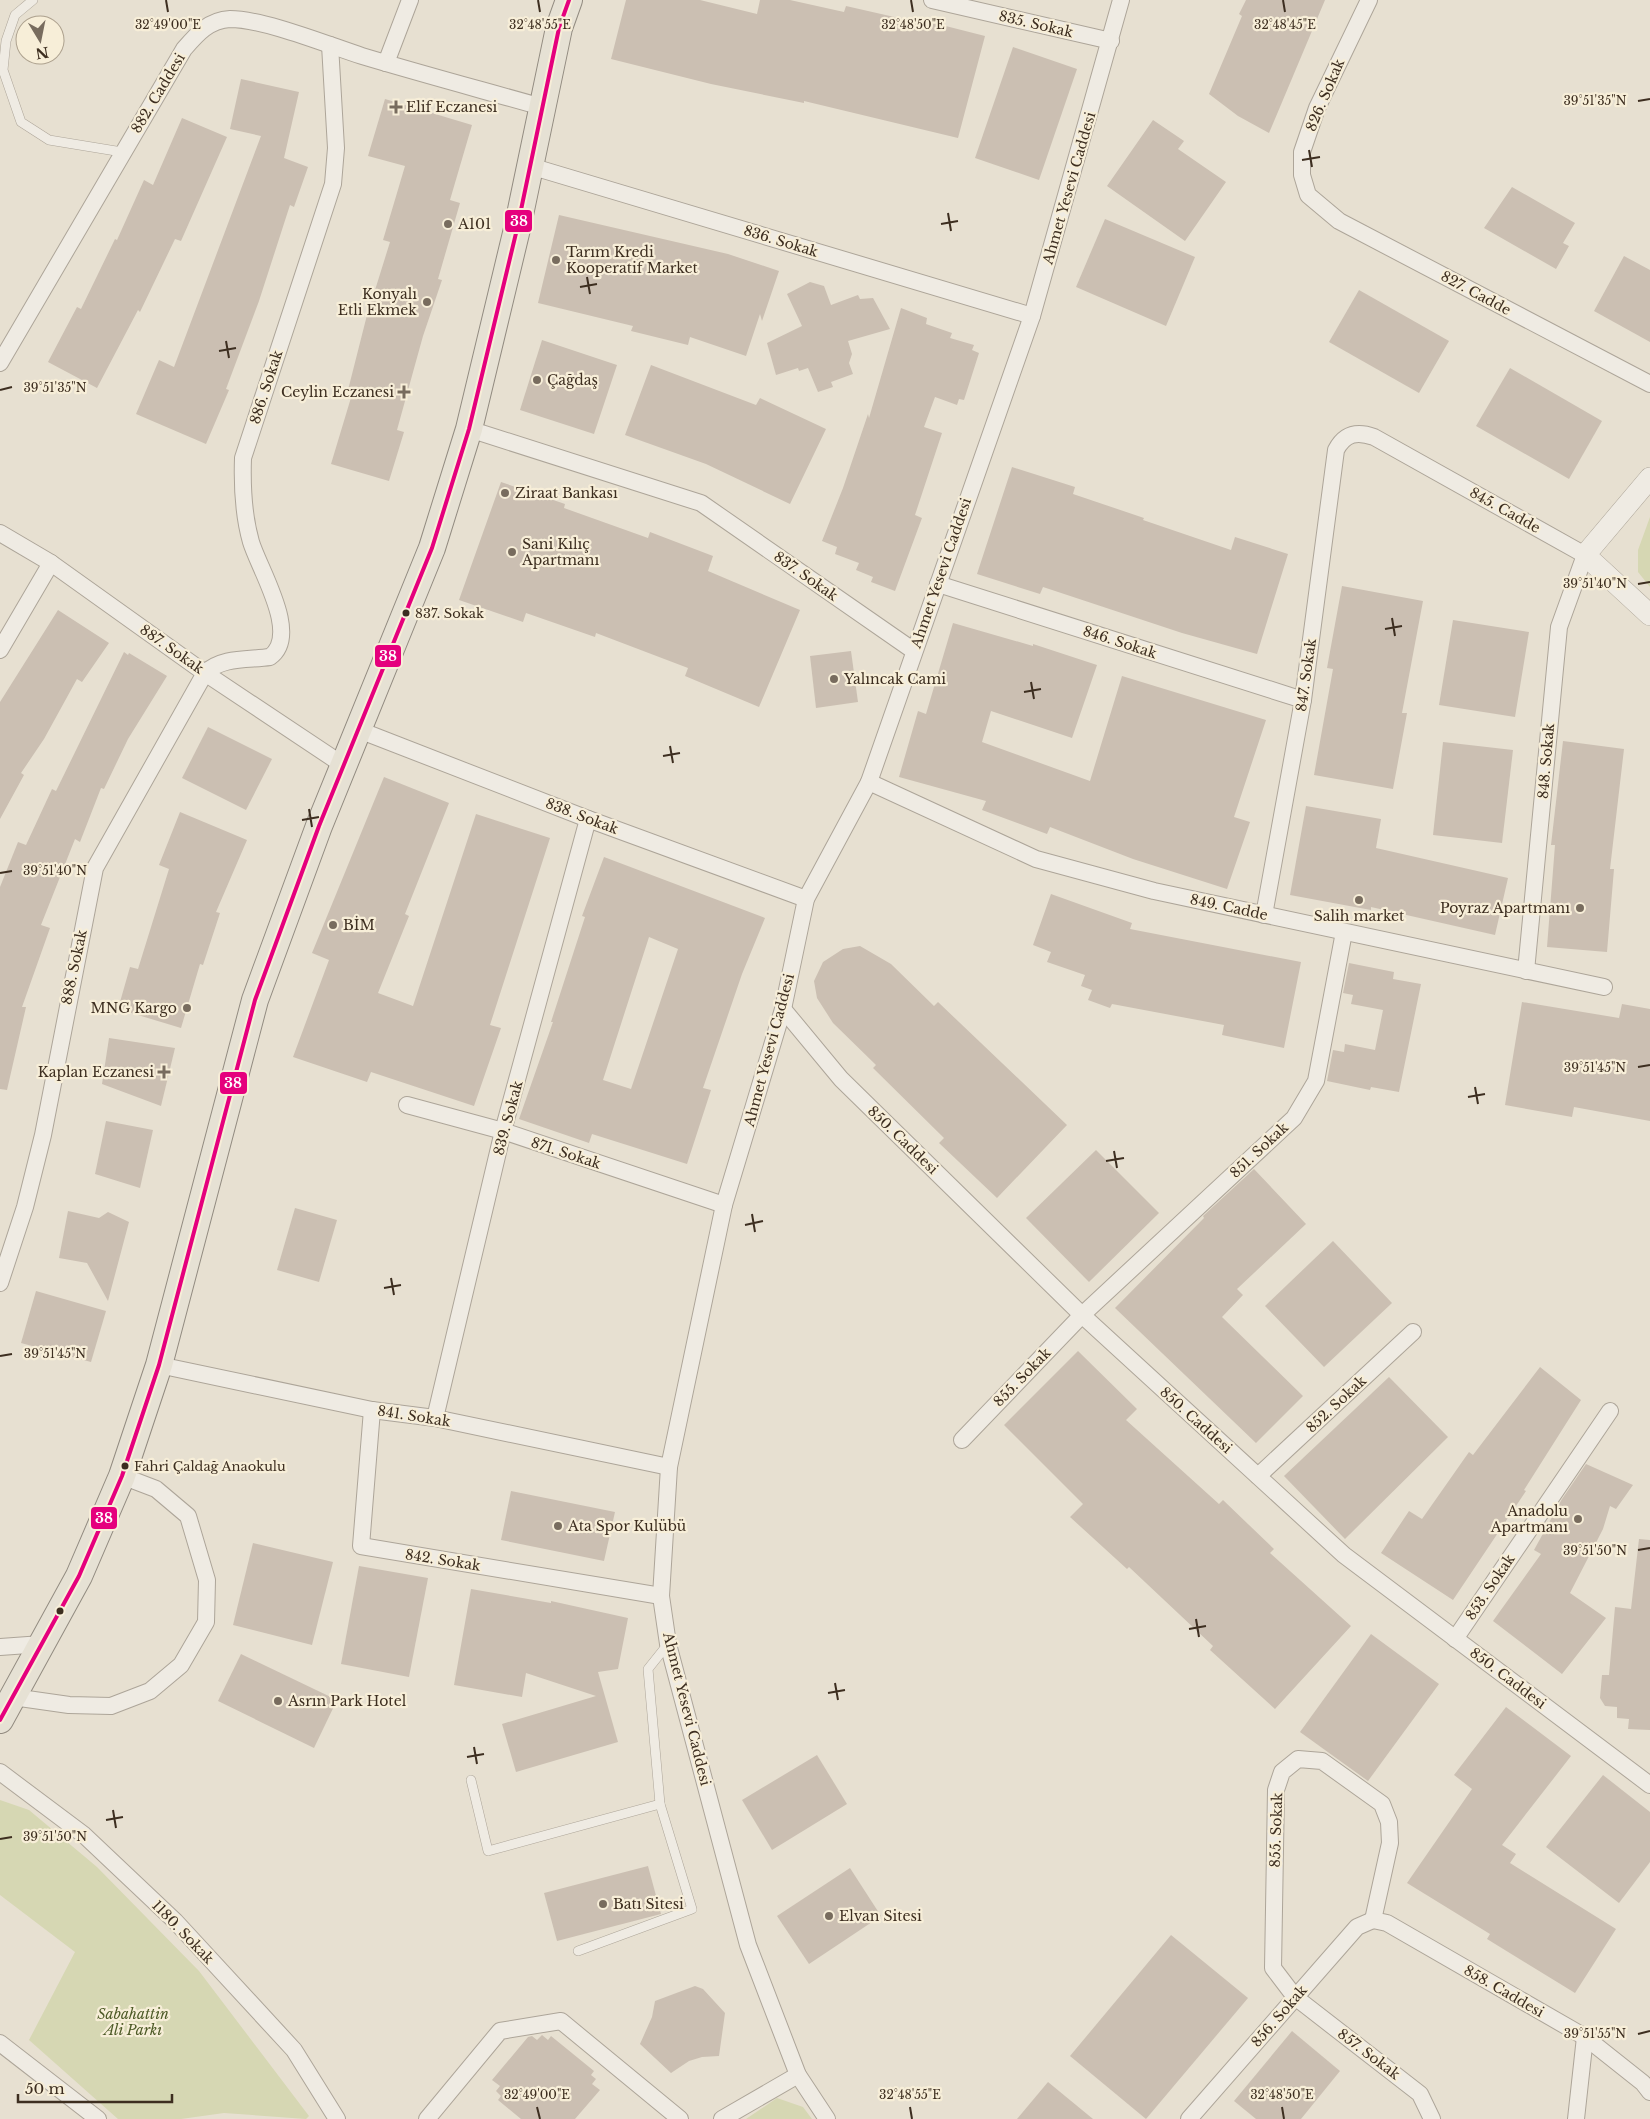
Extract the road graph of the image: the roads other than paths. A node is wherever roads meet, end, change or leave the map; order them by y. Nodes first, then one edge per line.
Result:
1 (33, 0) edge
2 (410, 0) edge
3 (569, 0) edge
4 (932, 0) edge
5 (1121, 0) edge
6 (1369, 0) edge
7 (1111, 41) junction
8 (330, 45) junction
9 (386, 63) junction
10 (542, 107) junction
11 (122, 152) junction
12 (530, 166) junction
13 (1308, 195) joint
14 (1032, 316) junction
15 (0, 363) edge
16 (1650, 384) edge
17 (469, 429) junction
18 (1346, 436) joint
19 (1650, 478) edge
20 (0, 533) edge
21 (1585, 555) junction
22 (51, 563) junction
23 (938, 584) junction
24 (1650, 615) edge
25 (0, 650) edge
26 (914, 651) junction
27 (205, 673) junction
28 (1303, 700) junction
29 (359, 730) junction
30 (343, 765) junction
31 (869, 782) junction
32 (588, 819) junction
33 (806, 899) junction
34 (1264, 915) junction
35 (1344, 932) junction
36 (1526, 971) junction
37 (1604, 987) dead end
38 (784, 1009) junction
39 (407, 1105) dead end
40 (504, 1132) junction
41 (724, 1205) junction
42 (0, 1283) edge
43 (1082, 1315) junction
44 (1413, 1332) dead end
45 (158, 1365) junction
46 (372, 1410) junction
47 (1610, 1411) dead end
48 (435, 1418) junction
49 (962, 1440) dead end
50 (669, 1467) junction
51 (122, 1476) junction
52 (1258, 1476) junction
53 (661, 1596) junction
54 (1455, 1639) junction
55 (42, 1644) junction
56 (668, 1644) junction
57 (0, 1648) edge
58 (13, 1697) junction
59 (0, 1720) edge
60 (0, 1772) edge
61 (471, 1780) dead end
62 (1650, 1785) edge
63 (660, 1804) junction
64 (1373, 1920) junction
65 (578, 1951) dead end
66 (1295, 1997) junction
67 (1585, 2037) junction
68 (0, 2042) edge
69 (798, 2075) junction
70 (1650, 2092) edge
71 (98, 2119) edge
72 (337, 2119) edge
73 (427, 2119) edge
74 (680, 2119) edge
75 (722, 2119) edge
76 (827, 2119) edge
77 (1189, 2119) edge
78 (1432, 2119) edge
79 (1576, 2119) edge

1 - 11 lane
2 - 9 street
3 - 10 main road
4 - 7 street, 835. Sokak
5 - 7 street, Ahmet Yesevi Caddesi
6 - 13 street, 826. Sokak
7 - 14 street, Ahmet Yesevi Caddesi
8 - 9 street, 882. Caddesi
8 - 11 street, 882. Caddesi
8 - 27 street, 886. Sokak
9 - 10 street, 882. Caddesi
10 - 12 main road
11 - 15 street, 882. Caddesi
12 - 14 street, 836. Sokak
12 - 17 main road
13 - 16 street, 827. Cadde
14 - 23 street, Ahmet Yesevi Caddesi
17 - 26 street, 837. Sokak
17 - 29 main road
18 - 21 street, 845. Cadde
18 - 28 street, 847. Sokak
19 - 21 street
20 - 22 street, 887. Sokak
21 - 24 street, 845. Cadde
21 - 36 street, 848. Sokak
22 - 25 street
22 - 27 street, 887. Sokak
23 - 26 street, Ahmet Yesevi Caddesi
23 - 28 street, 846. Sokak
26 - 31 street, Ahmet Yesevi Caddesi
27 - 30 street, 887. Sokak
27 - 42 street, 888. Sokak
28 - 34 street, 847. Sokak
29 - 30 main road
29 - 32 street, 838. Sokak
30 - 45 main road
31 - 33 street, Ahmet Yesevi Caddesi
31 - 34 street, 849. Cadde
32 - 33 street, 838. Sokak
32 - 40 street, 839. Sokak
33 - 38 street, Ahmet Yesevi Caddesi
34 - 35 street, 849. Cadde
35 - 36 street, 849. Cadde
35 - 43 street, 851. Sokak
36 - 37 street, 849. Cadde
38 - 41 street, Ahmet Yesevi Caddesi
38 - 43 street, 850. Caddesi
39 - 40 street, 871. Sokak
40 - 41 street, 871. Sokak
40 - 48 street, 839. Sokak
41 - 50 street, Ahmet Yesevi Caddesi
43 - 49 street, 855. Sokak
43 - 52 street, 850. Caddesi
44 - 52 street, 852. Sokak
45 - 46 street, 841. Sokak
45 - 51 main road
46 - 48 street, 841. Sokak
46 - 53 street, 842. Sokak
47 - 54 street, 853. Sokak
48 - 50 street, 841. Sokak
50 - 53 street, Ahmet Yesevi Caddesi
51 - 55 main road
51 - 58 street
52 - 54 street, 850. Caddesi
53 - 56 street, Ahmet Yesevi Caddesi
54 - 62 street, 850. Caddesi
55 - 57 street
55 - 58 main road
56 - 63 lane
56 - 69 street, Ahmet Yesevi Caddesi
58 - 59 main road
60 - 72 street, 1180. Sokak
61 - 63 lane
63 - 65 lane
64 - 66 street, 856. Sokak
64 - 66 street, 855. Sokak
64 - 67 street, 858. Caddesi
66 - 77 street, 856. Sokak
66 - 78 street, 857. Sokak
67 - 70 street, 858. Caddesi
67 - 79 street
68 - 71 street
69 - 75 street
69 - 76 street, Ahmet Yesevi Caddesi
73 - 74 street

